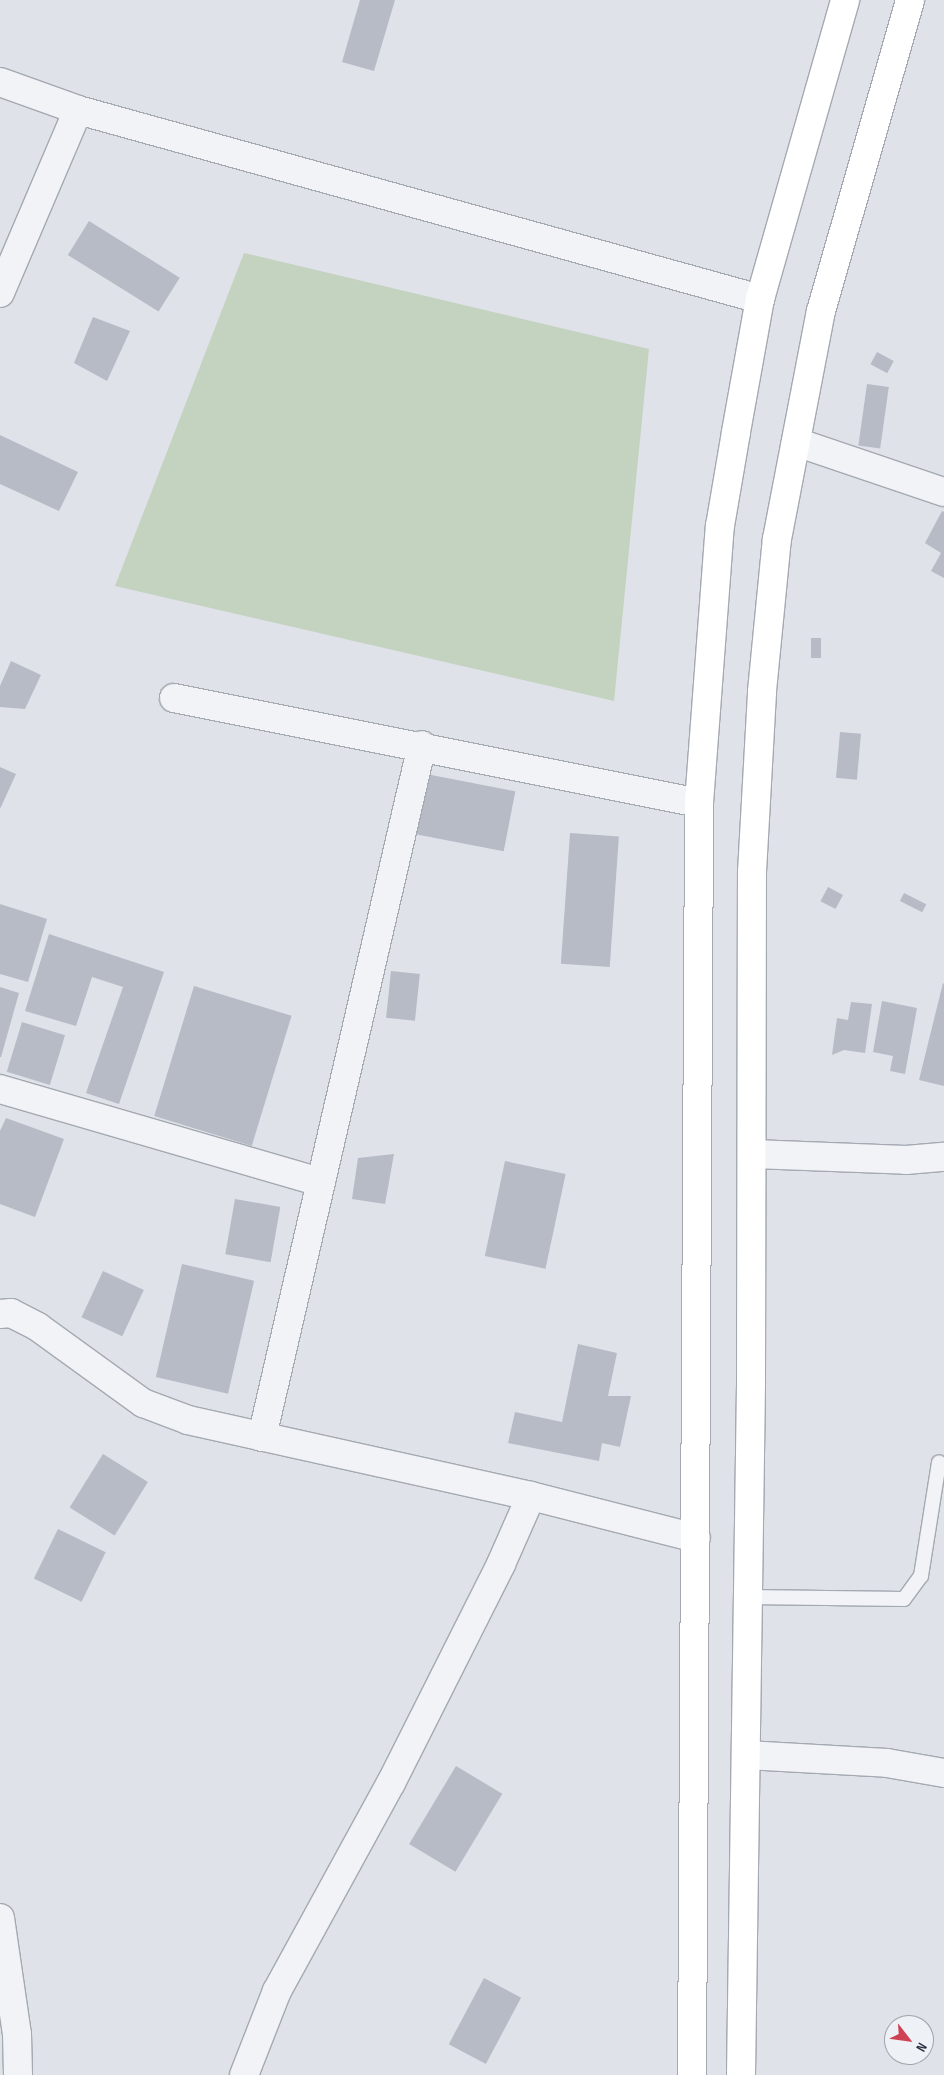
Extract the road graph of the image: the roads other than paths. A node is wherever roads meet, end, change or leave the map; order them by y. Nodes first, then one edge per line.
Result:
1 (845, 0) edge
2 (910, 0) edge
3 (0, 82) edge
4 (78, 110) junction
5 (0, 293) edge
6 (760, 299) junction
7 (796, 442) junction
8 (944, 492) edge
9 (174, 698) dead end
10 (422, 746) junction
11 (698, 803) junction
12 (0, 1089) edge
13 (752, 1154) junction
14 (944, 1157) edge
15 (321, 1182) junction
16 (0, 1314) edge
17 (262, 1437) junction
18 (940, 1462) dead end
19 (531, 1496) junction
20 (696, 1538) junction
21 (748, 1597) junction
22 (746, 1756) junction
23 (944, 1774) edge
24 (0, 1918) edge
25 (251, 2072) edge
26 (18, 2075) edge
27 (692, 2075) edge
28 (741, 2075) edge

1 - 6 main road
2 - 7 main road
3 - 4 street
4 - 5 street
4 - 6 street
6 - 11 main road
7 - 8 street
7 - 13 main road
9 - 10 street
10 - 11 street
10 - 15 street
11 - 20 main road
12 - 15 street
13 - 14 street
13 - 21 main road
15 - 17 street
16 - 17 street
17 - 19 street
18 - 21 lane
19 - 20 street
19 - 25 street
20 - 27 main road
21 - 22 main road
22 - 23 street
22 - 28 main road
24 - 26 street

